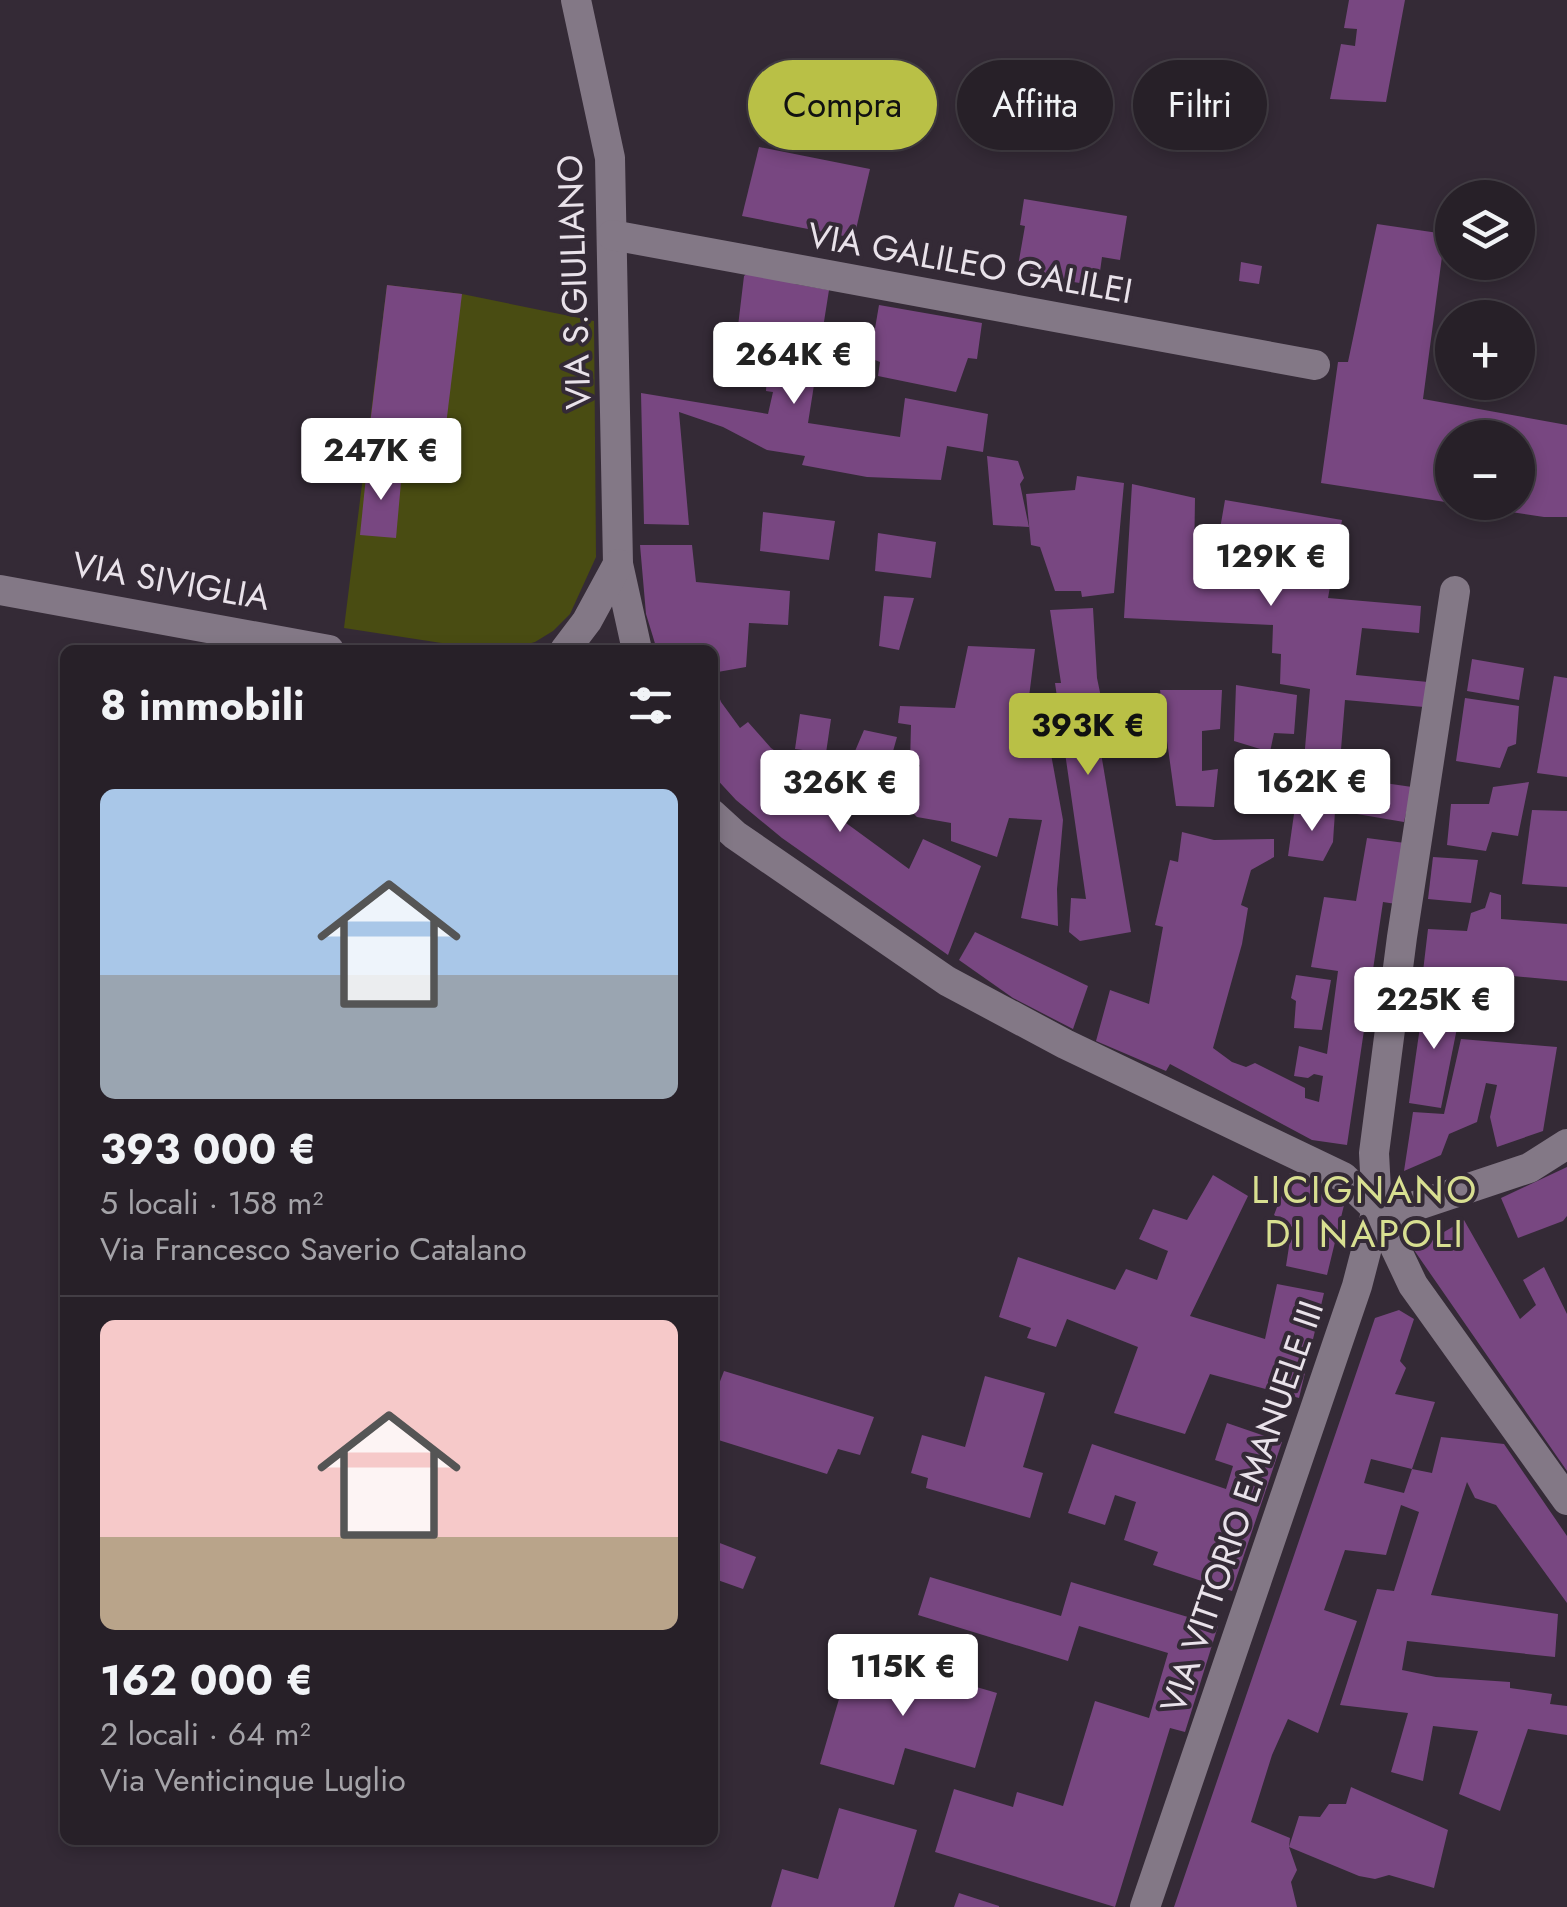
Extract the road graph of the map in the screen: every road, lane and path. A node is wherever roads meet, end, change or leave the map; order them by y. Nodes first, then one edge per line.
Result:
1 (576, 0) edge
2 (612, 234) junction
3 (1315, 365) dead end
4 (618, 564) junction
5 (0, 590) edge
6 (1455, 590) dead end
7 (302, 645) edge
8 (569, 645) edge
9 (636, 645) edge
10 (718, 820) edge
11 (1567, 1144) edge
12 (1377, 1210) junction
13 (1567, 1500) edge
14 (1144, 1907) edge

1 - 2 street, VIA S.GIULIANO
2 - 3 street, VIA GALILEO GALILEI
2 - 4 street, VIA S.GIULIANO
4 - 8 street, VIA S.GIULIANO
4 - 9 street, VIA S.GIULIANO
5 - 7 street, VIA SIVIGLIA
6 - 12 street
10 - 12 street
11 - 12 street
12 - 13 street
12 - 14 street, VIA VITTORIO EMANUELE III

